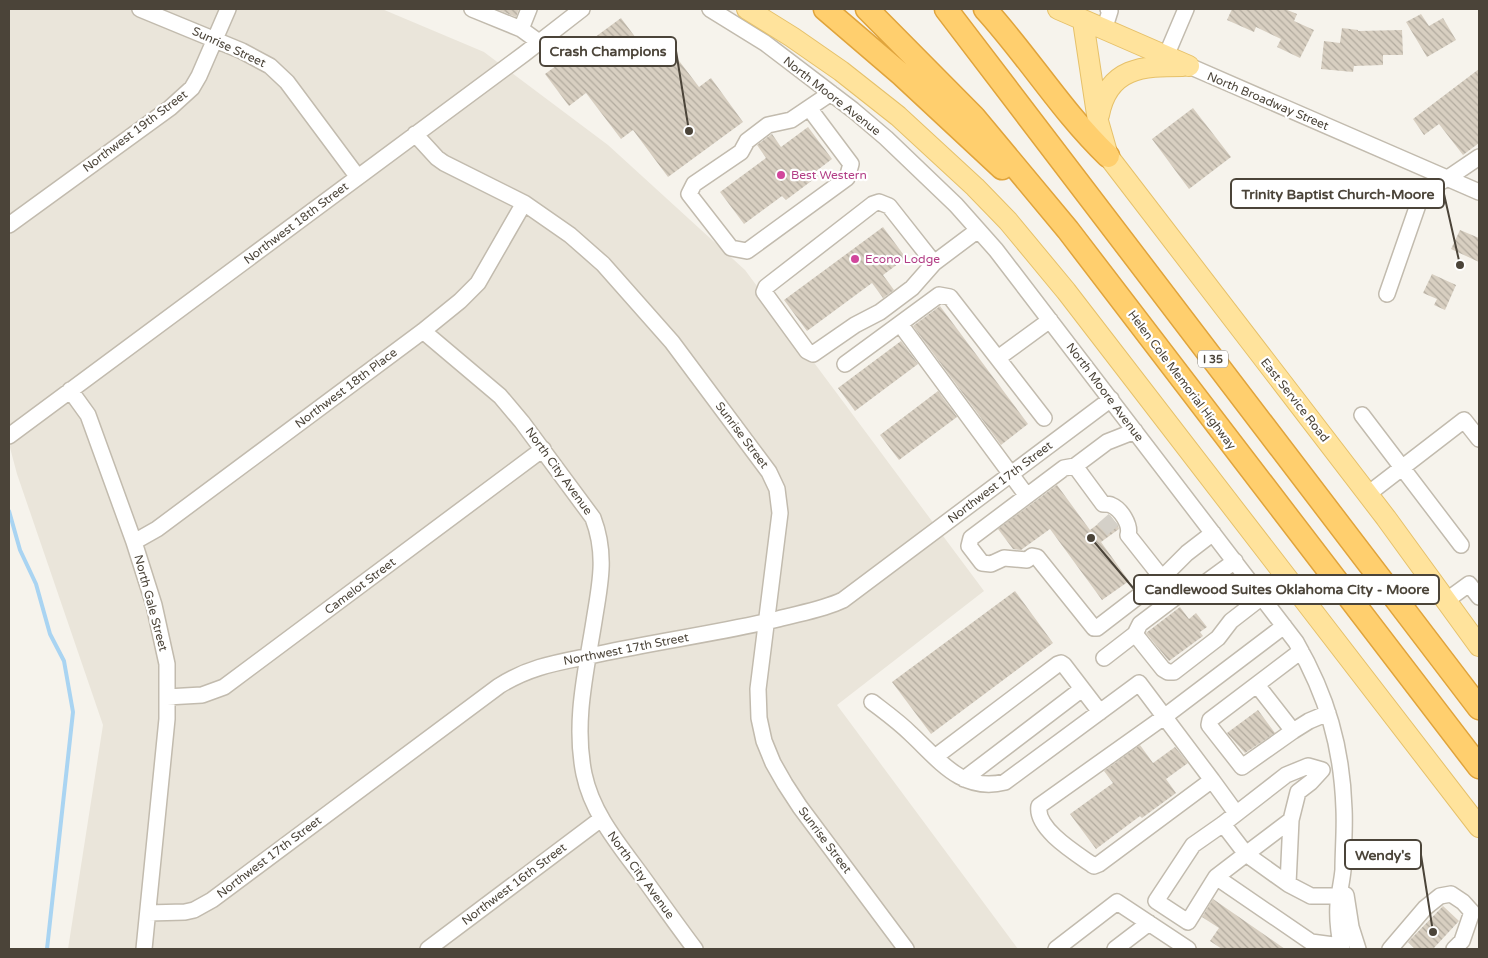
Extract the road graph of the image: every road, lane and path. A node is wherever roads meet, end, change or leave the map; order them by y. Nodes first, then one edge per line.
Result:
1 (140, 9) edge
2 (228, 9) edge
3 (472, 9) edge
4 (529, 9) edge
5 (582, 9) edge
6 (710, 9) edge
7 (747, 9) edge
8 (825, 9) edge
9 (867, 9) edge
10 (946, 9) edge
11 (985, 9) edge
12 (1058, 9) edge
13 (1108, 9) edge
14 (1186, 9) edge
15 (1083, 20) junction
16 (521, 29) junction
17 (1104, 30) junction
18 (215, 40) junction
19 (539, 42) junction
20 (1166, 56) junction
21 (1189, 66) junction
22 (831, 93) junction
23 (809, 108) junction
24 (1098, 122) junction
25 (415, 134) junction
26 (1108, 156) junction
27 (1479, 157) edge
28 (357, 176) junction
29 (1448, 178) junction
30 (1479, 192) edge
31 (524, 203) junction
32 (9, 225) edge
33 (978, 230) junction
34 (1068, 230) junction
35 (934, 263) junction
36 (1386, 294) dead end
37 (1050, 320) junction
38 (900, 324) junction
39 (423, 331) junction
40 (998, 358) junction
41 (845, 364) dead end
42 (70, 390) junction
43 (1111, 399) junction
44 (1362, 415) dead end
45 (1044, 418) dead end
46 (1135, 431) junction
47 (10, 436) edge
48 (1479, 439) edge
49 (543, 449) junction
50 (1075, 466) junction
51 (1402, 468) junction
52 (1011, 474) junction
53 (1368, 494) junction
54 (1027, 496) junction
55 (1213, 533) junction
56 (134, 542) junction
57 (1462, 545) dead end
58 (1235, 561) junction
59 (1162, 578) junction
60 (1262, 597) junction
61 (1479, 598) edge
62 (1447, 600) junction
63 (766, 622) junction
64 (1284, 626) junction
65 (1136, 634) junction
66 (1479, 646) edge
67 (1301, 651) junction
68 (589, 656) junction
69 (1104, 658) dead end
70 (1257, 684) junction
71 (1082, 689) junction
72 (167, 697) junction
73 (872, 702) dead end
74 (1479, 708) edge
75 (1100, 712) junction
76 (1328, 713) junction
77 (1164, 716) junction
78 (1293, 731) junction
79 (935, 757) junction
80 (1340, 765) junction
81 (1479, 767) edge
82 (1322, 770) junction
83 (1286, 775) junction
84 (964, 779) junction
85 (1212, 780) junction
86 (1298, 792) junction
87 (1236, 813) junction
88 (601, 819) junction
89 (1291, 820) junction
90 (1223, 824) junction
91 (1479, 827) edge
92 (1246, 854) junction
93 (1342, 874) junction
94 (1216, 877) junction
95 (1288, 884) junction
96 (1339, 896) junction
97 (1156, 901) junction
98 (148, 913) junction
99 (1146, 921) junction
100 (1342, 948) edge
101 (144, 949) edge
102 (428, 949) edge
103 (695, 949) edge
104 (906, 949) edge
105 (1058, 949) edge
106 (1115, 949) edge
107 (1188, 949) edge
108 (1358, 949) edge
109 (1390, 949) edge
110 (1454, 949) edge

1 - 18 street, Sunrise Street
2 - 18 street, Northwest 19th Street
3 - 16 street
4 - 16 street
5 - 19 street, Northwest 18th Street
6 - 22 street, North Moore Avenue
7 - 91 main road
8 - 34 highway
9 - 34 highway, Helen Cole Memorial Highway
10 - 74 highway, I 35
11 - 26 highway
12 - 15 main road, North Broadway Street
13 - 17 street
14 - 20 street
15 - 17 main road, North Broadway Street
15 - 24 main road
16 - 19 street
17 - 20 main road, North Broadway Street
18 - 28 street, Sunrise Street
18 - 32 street, Northwest 19th Street
19 - 25 street, Northwest 18th Street
20 - 21 main road, North Broadway Street
21 - 24 main road
21 - 29 street, North Broadway Street
22 - 23 street
22 - 33 street, North Moore Avenue
23 - 23 street
24 - 26 main road
25 - 28 street, Northwest 18th Street
25 - 31 street, Sunrise Street
26 - 53 main road, East Service Road
27 - 29 street
28 - 42 street, Northwest 18th Street
29 - 30 street, North Broadway Street
29 - 36 street
31 - 39 street, Northwest 18th Place
31 - 63 street, Sunrise Street
33 - 35 street
33 - 37 street, North Moore Avenue
34 - 81 highway, Helen Cole Memorial Highway
35 - 35 street
37 - 40 street
37 - 43 street, North Moore Avenue
38 - 40 street
38 - 41 street
38 - 52 street
39 - 49 street, North City Avenue
39 - 56 street, Northwest 18th Place
40 - 45 street
42 - 47 street, Northwest 18th Street
42 - 56 street, North Gale Street
43 - 46 street, North Moore Avenue
43 - 52 street, Northwest 17th Street
44 - 51 street
46 - 50 street
46 - 55 street, North Moore Avenue
48 - 51 street
49 - 68 street, North City Avenue
49 - 72 street, Camelot Street
50 - 54 street
50 - 59 street
51 - 53 street
51 - 57 street
52 - 54 street
52 - 63 street, Northwest 17th Street
53 - 62 main road, East Service Road
54 - 59 street
55 - 58 street, North Moore Avenue
55 - 59 street
56 - 72 street, North Gale Street
58 - 60 street, North Moore Avenue
58 - 65 street
60 - 64 street, North Moore Avenue
60 - 65 street
61 - 62 street
62 - 66 main road, East Service Road
63 - 68 street, Northwest 17th Street
63 - 104 street, Sunrise Street
64 - 67 street, North Moore Avenue
64 - 77 street
65 - 69 street
67 - 70 street
67 - 76 street, North Moore Avenue
68 - 88 street, North City Avenue
68 - 98 street, Northwest 17th Street
70 - 78 street
70 - 78 street
71 - 75 street
71 - 79 street
71 - 84 street
72 - 98 street, North Gale Street
73 - 79 street
75 - 77 street
75 - 84 street
76 - 78 street
76 - 80 street, North Moore Avenue
77 - 85 street
77 - 85 street
79 - 84 street
80 - 82 street
80 - 93 street, North Moore Avenue
82 - 83 street
82 - 86 street
83 - 86 street
83 - 87 street
85 - 87 street
86 - 89 street
87 - 90 street
88 - 102 street, Northwest 16th Street
88 - 103 street, North City Avenue
89 - 92 street
89 - 95 street
90 - 92 street
90 - 97 street
92 - 94 street
92 - 95 street
93 - 96 street, North Moore Avenue
93 - 108 street, North Moore Avenue
94 - 97 street
94 - 100 street
95 - 96 street
96 - 100 street, North Moore Avenue
97 - 99 street
98 - 101 street, North Gale Street
99 - 105 street
99 - 106 street
99 - 107 street
109 - 110 street

